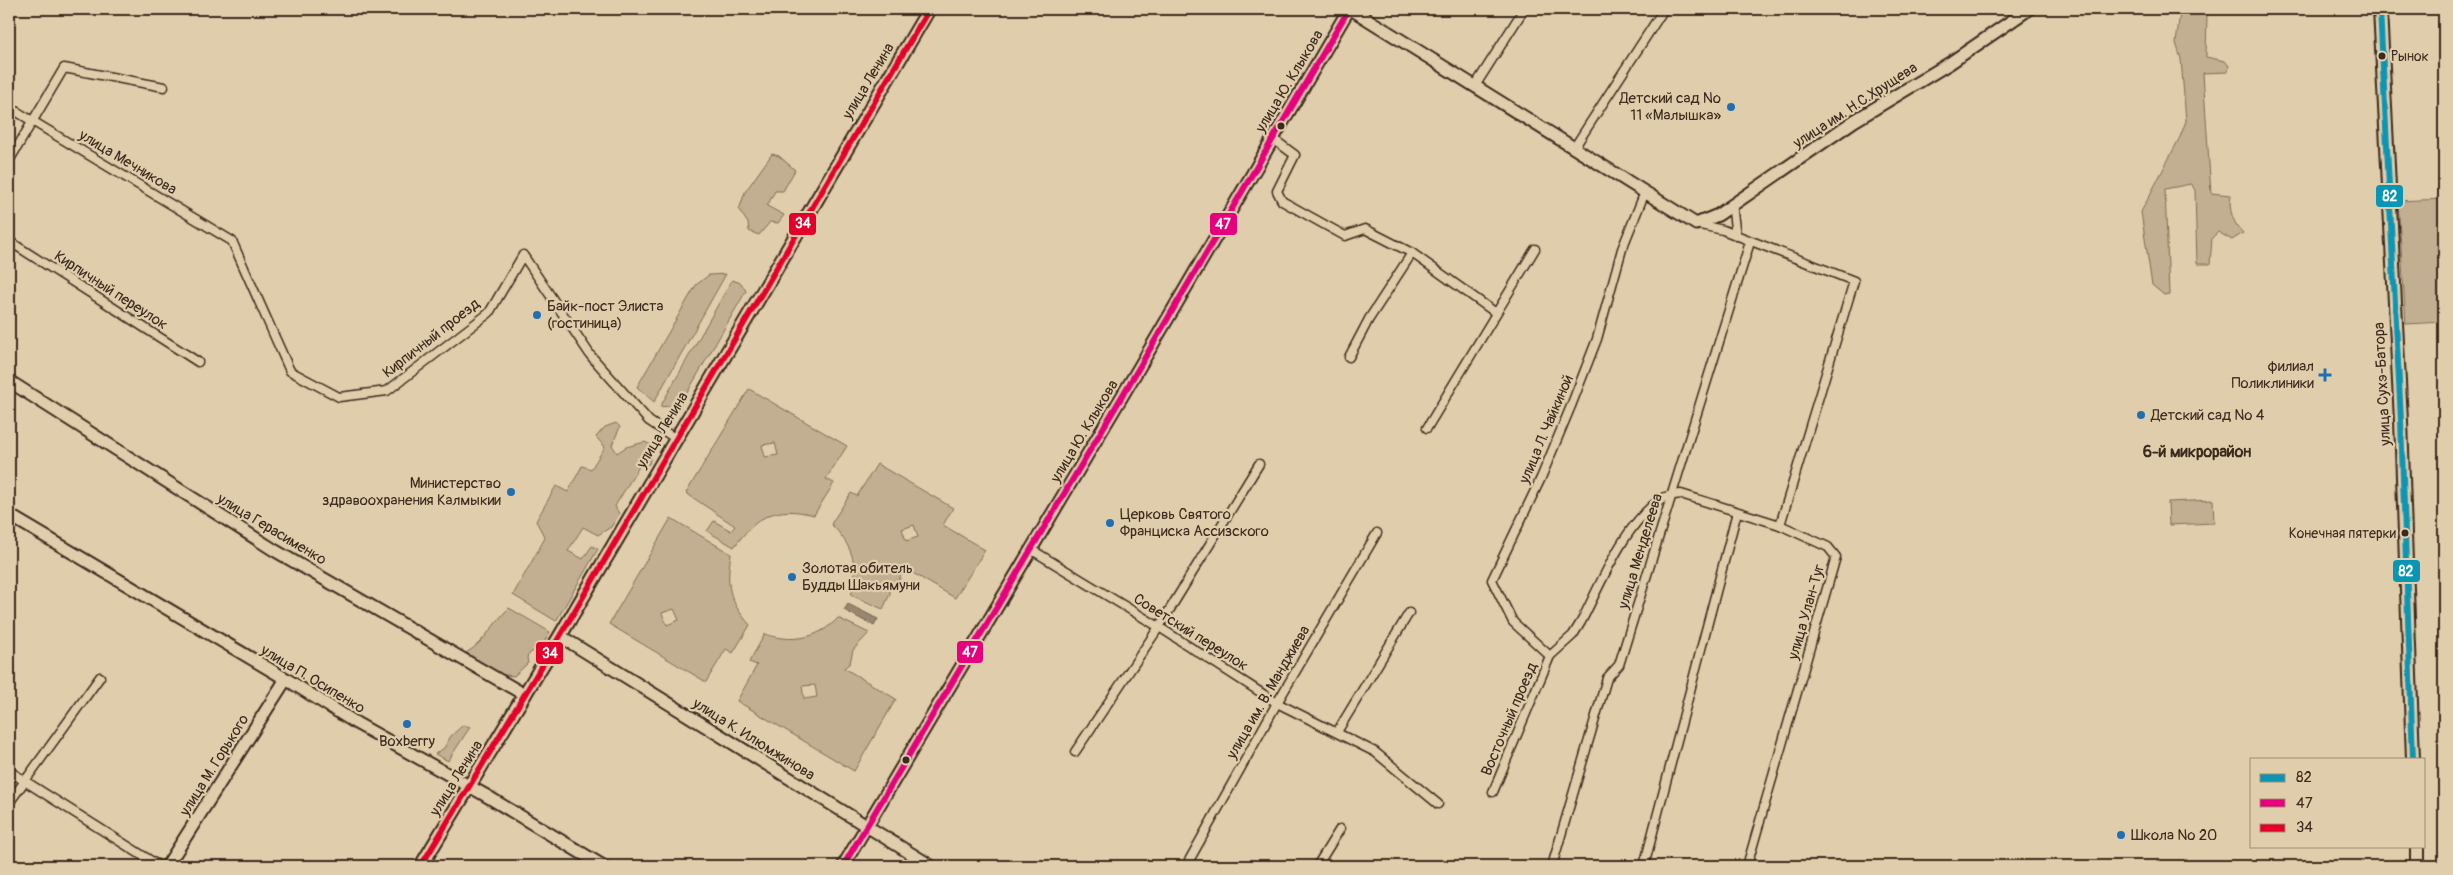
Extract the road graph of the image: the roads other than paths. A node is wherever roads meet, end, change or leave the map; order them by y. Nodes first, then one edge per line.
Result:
1 (929, 9) edge
2 (1350, 9) edge
3 (1524, 9) edge
4 (1664, 9) edge
5 (2029, 9) edge
6 (2380, 9) edge
7 (1474, 86) junction
8 (164, 88) dead end
9 (9, 108) edge
10 (32, 121) junction
11 (1272, 138) junction
12 (1574, 148) junction
13 (9, 161) edge
14 (1645, 192) junction
15 (1732, 204) junction
16 (1696, 224) junction
17 (1736, 236) junction
18 (9, 241) edge
19 (1750, 242) junction
20 (1535, 249) dead end
21 (1412, 253) junction
22 (1496, 313) junction
23 (1349, 358) dead end
24 (198, 362) dead end
25 (9, 381) edge
26 (387, 391) joint
27 (1427, 428) dead end
28 (676, 439) junction
29 (1259, 464) dead end
30 (1671, 496) junction
31 (1737, 512) junction
32 (9, 515) edge
33 (1780, 525) junction
34 (1377, 533) dead end
35 (1032, 550) junction
36 (1409, 613) dead end
37 (1159, 627) junction
38 (560, 636) junction
39 (1550, 656) junction
40 (100, 677) dead end
41 (286, 679) junction
42 (524, 695) junction
43 (1277, 702) junction
44 (1338, 732) junction
45 (1075, 752) dead end
46 (2413, 758) edge
47 (9, 771) edge
48 (26, 782) junction
49 (470, 787) junction
50 (1493, 792) dead end
51 (9, 803) edge
52 (1438, 804) dead end
53 (868, 826) junction
54 (1340, 829) dead end
55 (2417, 848) edge
56 (159, 866) edge
57 (168, 866) edge
58 (421, 866) edge
59 (603, 866) edge
60 (843, 866) edge
61 (931, 866) edge
62 (1186, 866) edge
63 (1317, 866) edge
64 (1552, 866) edge
65 (1644, 866) edge
66 (1747, 866) edge
67 (2417, 866) edge

1 - 28 main road, улица Ленина
2 - 7 main road
2 - 11 main road, улица Ю. Клыкова
3 - 7 street
4 - 12 street
5 - 15 main road, улица им. Н.С.Хрущева
6 - 46 main road, улица Сухэ-Батора
7 - 12 main road
8 - 10 street
9 - 10 street, улица Мечникова
10 - 13 street
10 - 26 street, улица Мечникова
11 - 21 street
11 - 35 main road, улица Ю. Клыкова
12 - 14 main road
14 - 16 main road
14 - 39 street, улица Л. Чайкиной
15 - 16 main road, улица им. Н.С.Хрущева
15 - 17 street
16 - 17 street
17 - 19 street
18 - 24 street, Кирпичный переулок
19 - 30 street, улица Менделеева
19 - 33 street
20 - 22 street
21 - 22 street
21 - 23 street
22 - 27 street
25 - 42 main road, улица Герасименко
26 - 28 street, Кирпичный проезд
28 - 38 main road, улица Ленина
29 - 37 street
30 - 31 street
30 - 39 street
30 - 64 street, улица Менделеева
31 - 33 street
31 - 65 street
32 - 41 main road, улица П. Осипенко
33 - 66 street, улица Улан-Туг
34 - 43 street, улица им. В. Манджиева
35 - 37 street, Советский переулок
35 - 53 main road, улица Ю. Клыкова
36 - 44 street
37 - 43 street, Советский переулок
37 - 45 street
38 - 42 main road, улица Ленина
38 - 53 main road, улица К. Илюмжинова
39 - 50 street, Восточный проезд
40 - 48 street
41 - 49 main road, улица П. Осипенко
41 - 57 main road, улица М. Горького
42 - 49 main road, улица Ленина
43 - 44 street, Советский переулок
43 - 62 street, улица им. В. Манджиева
44 - 52 street
47 - 48 street
48 - 51 street
48 - 56 street
49 - 58 main road, улица Ленина
49 - 59 main road, улица П. Осипенко
53 - 60 main road, улица Ю. Клыкова
53 - 61 main road, улица К. Илюмжинова
54 - 63 street
55 - 67 main road

